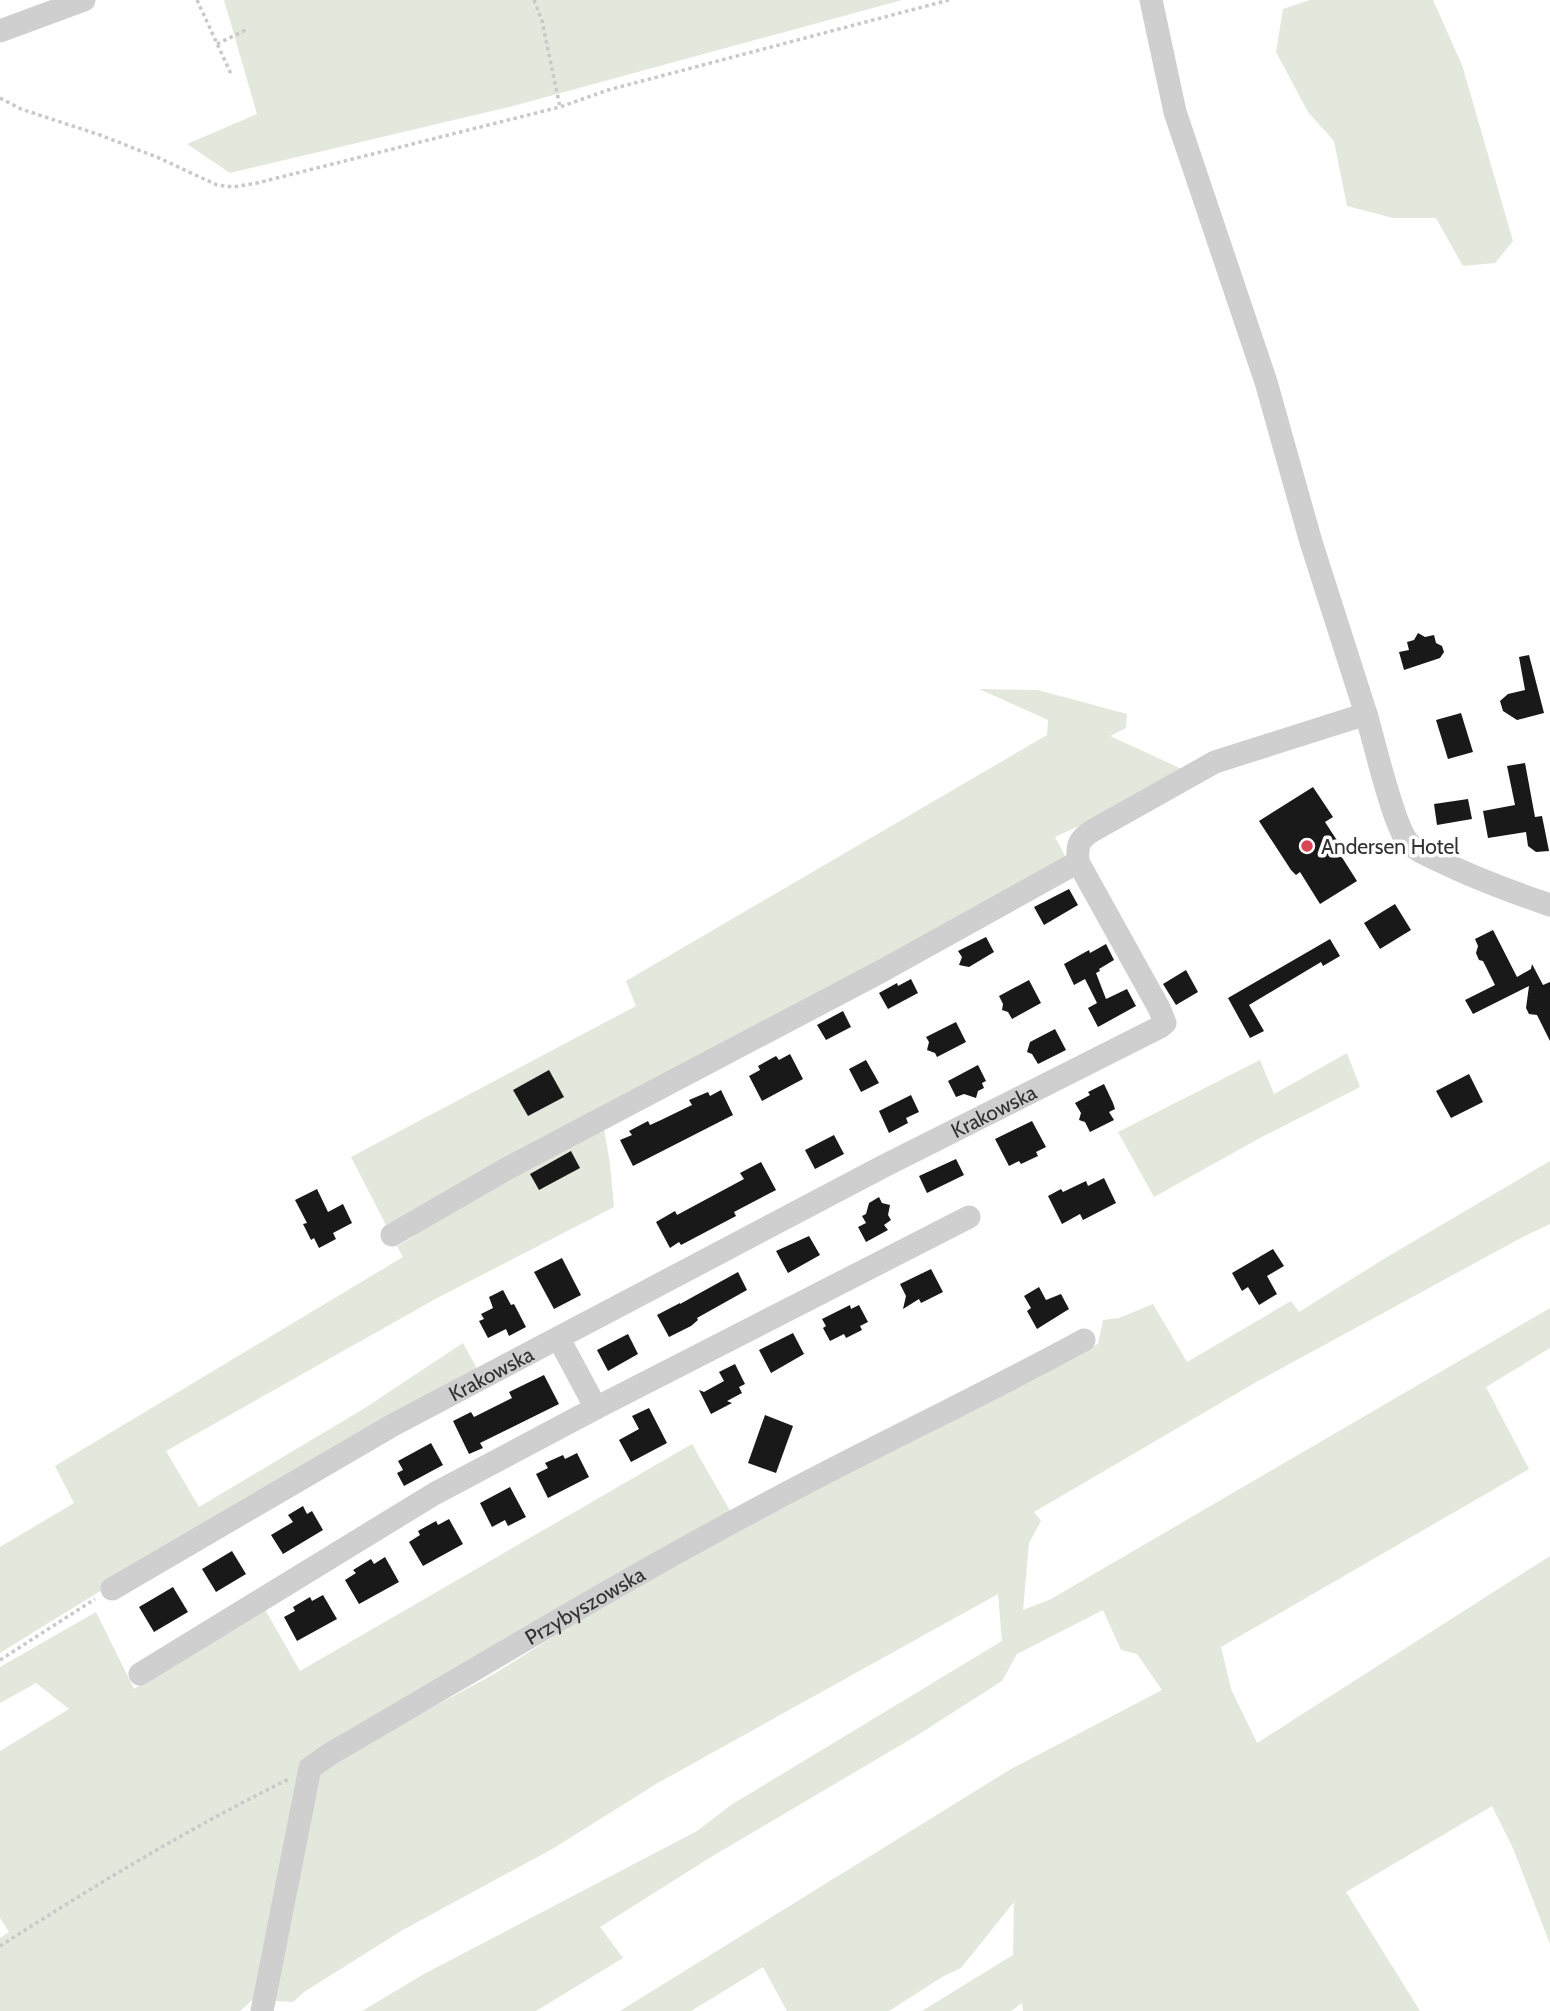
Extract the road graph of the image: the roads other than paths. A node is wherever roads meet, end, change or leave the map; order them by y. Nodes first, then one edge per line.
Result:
1 (84, 0) edge
2 (1151, 0) edge
3 (0, 31) edge
4 (1366, 714) junction
5 (1078, 862) junction
6 (1550, 905) edge
7 (969, 1217) dead end
8 (392, 1234) dead end
9 (559, 1339) junction
10 (1084, 1340) dead end
11 (596, 1408) junction
12 (112, 1589) road end
13 (140, 1674) dead end
14 (262, 2011) edge

1 - 3 street
2 - 4 street
4 - 5 street
4 - 6 street
5 - 8 street
5 - 9 street, Krakowska
7 - 11 street
9 - 11 street
9 - 12 street, Krakowska
10 - 14 street, Przybyszowska
11 - 13 street

